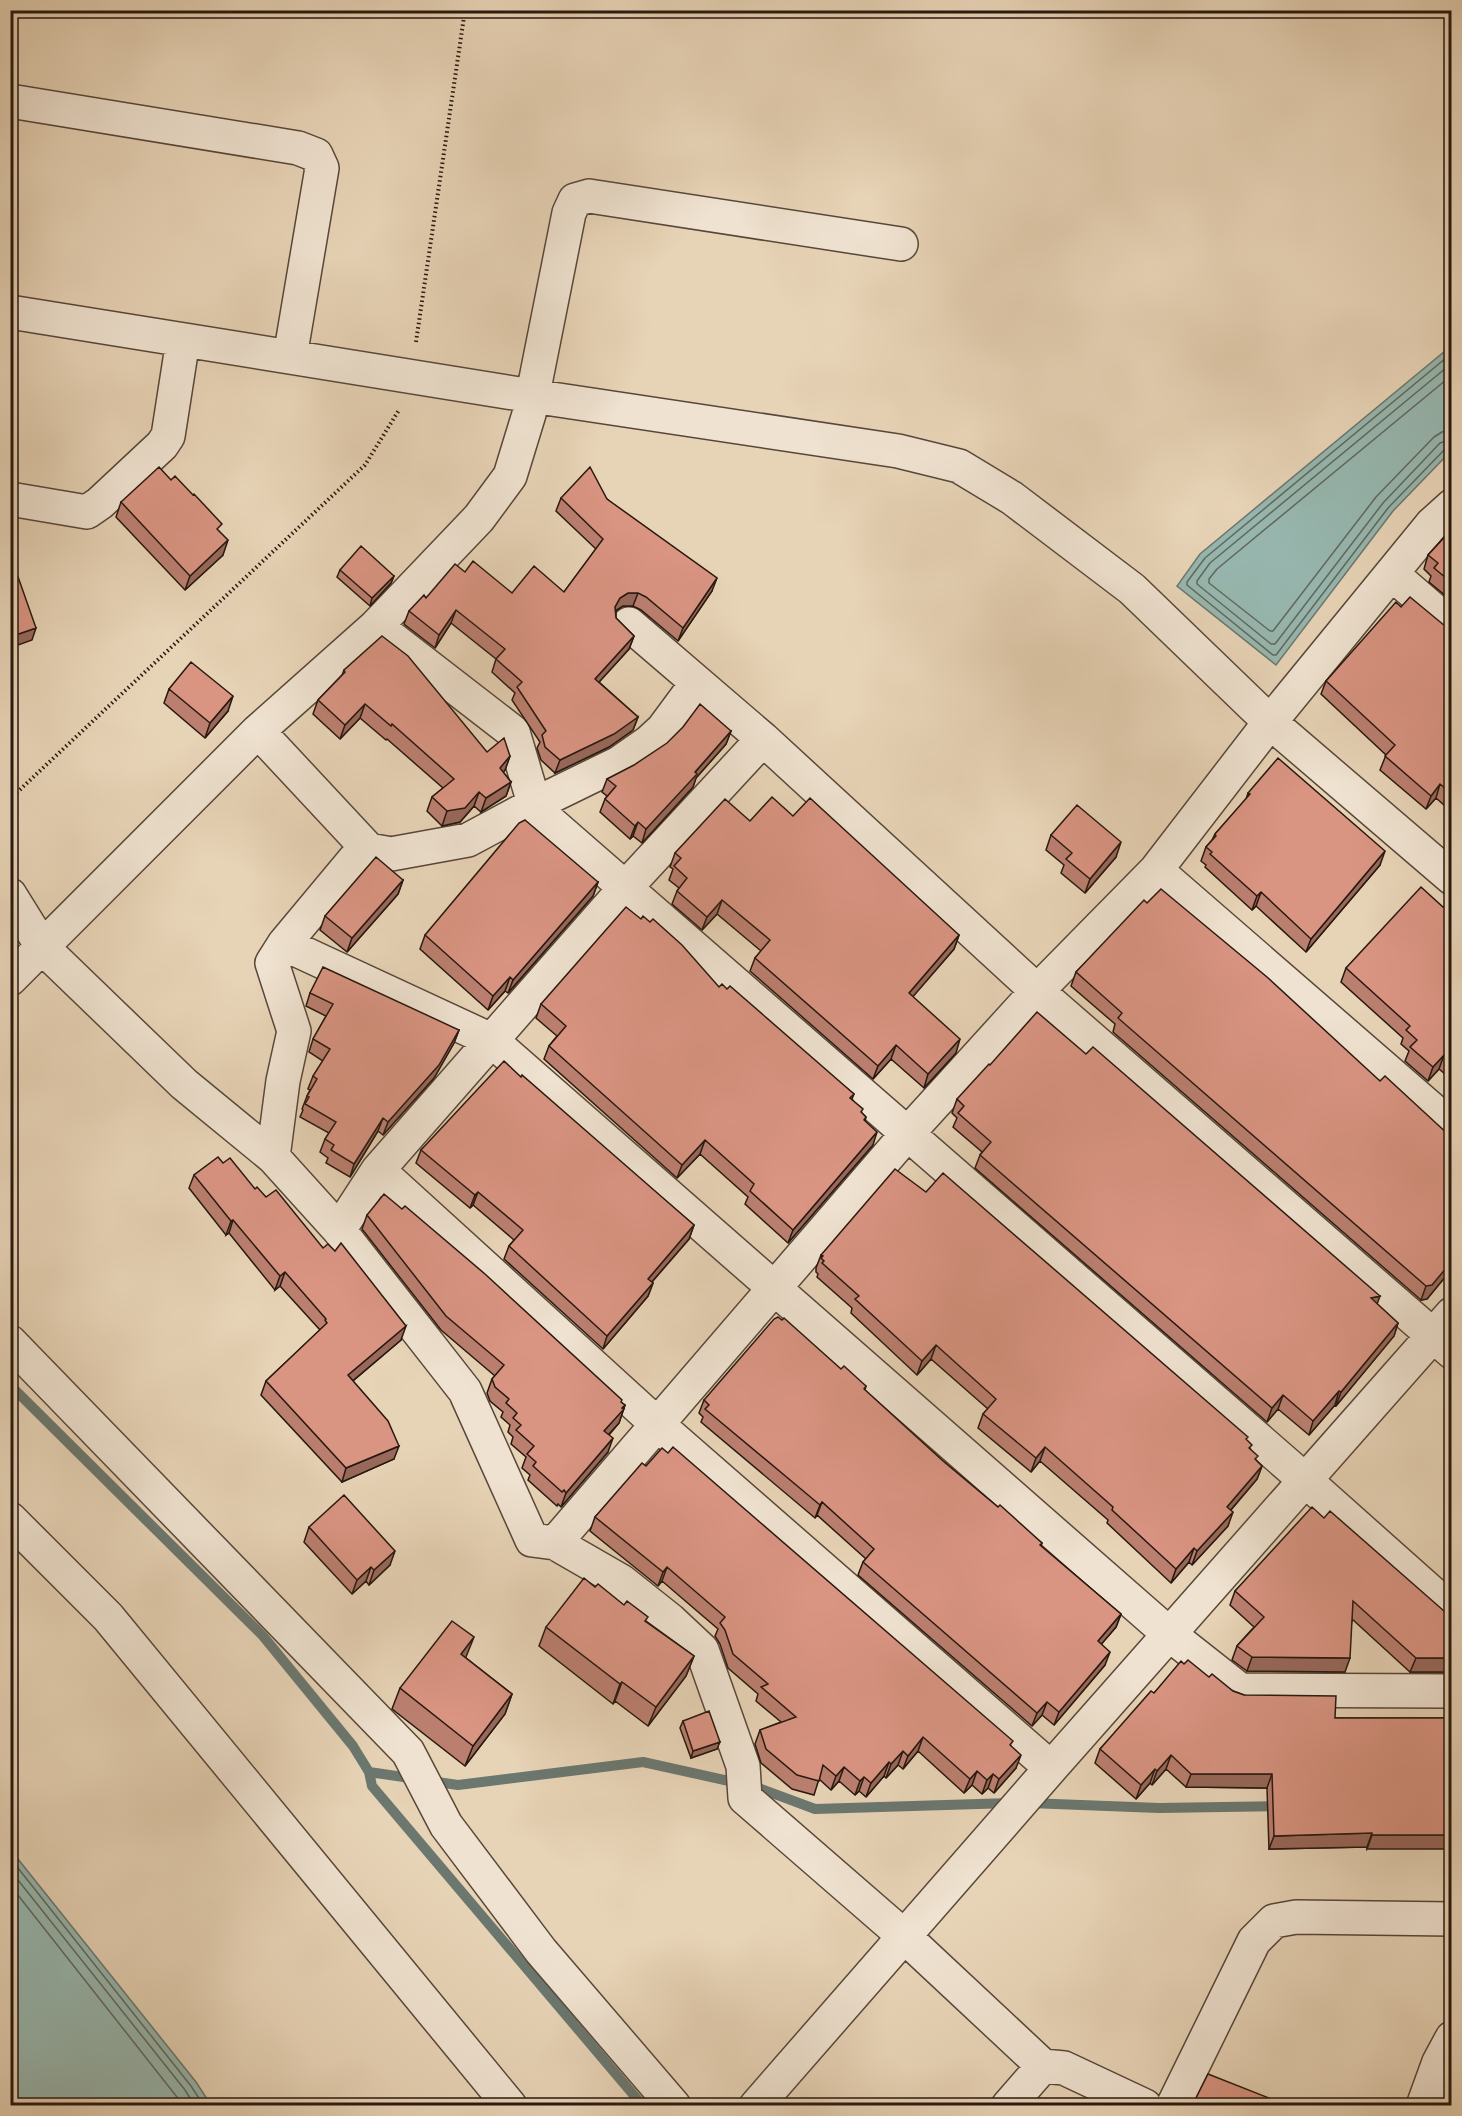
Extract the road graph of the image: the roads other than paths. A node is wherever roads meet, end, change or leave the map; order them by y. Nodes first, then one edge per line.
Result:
1 (10, 101) edge
2 (901, 244) dead end
3 (10, 312) edge
4 (183, 340) junction
5 (290, 357) junction
6 (532, 396) junction
7 (10, 499) edge
8 (1452, 506) edge
9 (1392, 573) junction
10 (629, 624) dead end
11 (376, 626) junction
12 (1452, 626) edge
13 (697, 683) junction
14 (1270, 722) junction
15 (258, 731) junction
16 (763, 739) junction
17 (535, 804) junction
18 (369, 850) junction
19 (1156, 870) junction
20 (1452, 878) edge
21 (626, 887) junction
22 (10, 895) edge
23 (284, 944) junction
24 (43, 948) junction
25 (10, 979) edge
26 (1037, 990) junction
27 (491, 1040) junction
28 (1452, 1127) edge
29 (908, 1134) junction
30 (273, 1157) junction
31 (378, 1170) junction
32 (339, 1230) junction
33 (774, 1288) junction
34 (1445, 1333) edge
35 (10, 1342) edge
36 (657, 1424) junction
37 (1305, 1480) junction
38 (10, 1519) edge
39 (555, 1543) junction
40 (1452, 1611) edge
41 (1169, 1634) junction
42 (1452, 1691) edge
43 (1030, 1791) junction
44 (1452, 1919) edge
45 (905, 1937) junction
46 (1452, 2038) edge
47 (1043, 2066) junction
48 (510, 2106) edge
49 (674, 2106) edge
50 (756, 2106) edge
51 (1008, 2106) edge
52 (1145, 2106) edge
53 (1173, 2106) edge
54 (1424, 2106) edge

1 - 5 street
2 - 6 street
3 - 4 street
4 - 5 street
4 - 7 street
5 - 6 street
6 - 11 street
6 - 14 street
8 - 9 street
9 - 12 street
9 - 14 street
10 - 13 street
11 - 15 street
11 - 17 street
13 - 16 street
13 - 17 street
14 - 19 street
14 - 20 street
15 - 18 street
15 - 24 street
16 - 21 street
16 - 26 street
17 - 18 street
17 - 21 street
18 - 23 street
19 - 26 street
19 - 28 street
21 - 27 street
21 - 29 street
22 - 24 street
23 - 27 street
23 - 30 street
24 - 25 street
24 - 30 street
26 - 29 street
26 - 34 street
27 - 31 street
27 - 33 street
29 - 33 street
29 - 37 street
30 - 32 street
31 - 32 street
31 - 36 street
32 - 39 street
33 - 36 street
33 - 41 street
34 - 37 street
35 - 49 street
36 - 39 street
36 - 43 street
37 - 40 street
37 - 41 street
38 - 48 street
39 - 45 street
41 - 42 street
41 - 43 street
43 - 45 street
44 - 53 street
45 - 47 street
45 - 50 street
46 - 54 street
47 - 51 street
47 - 52 street

